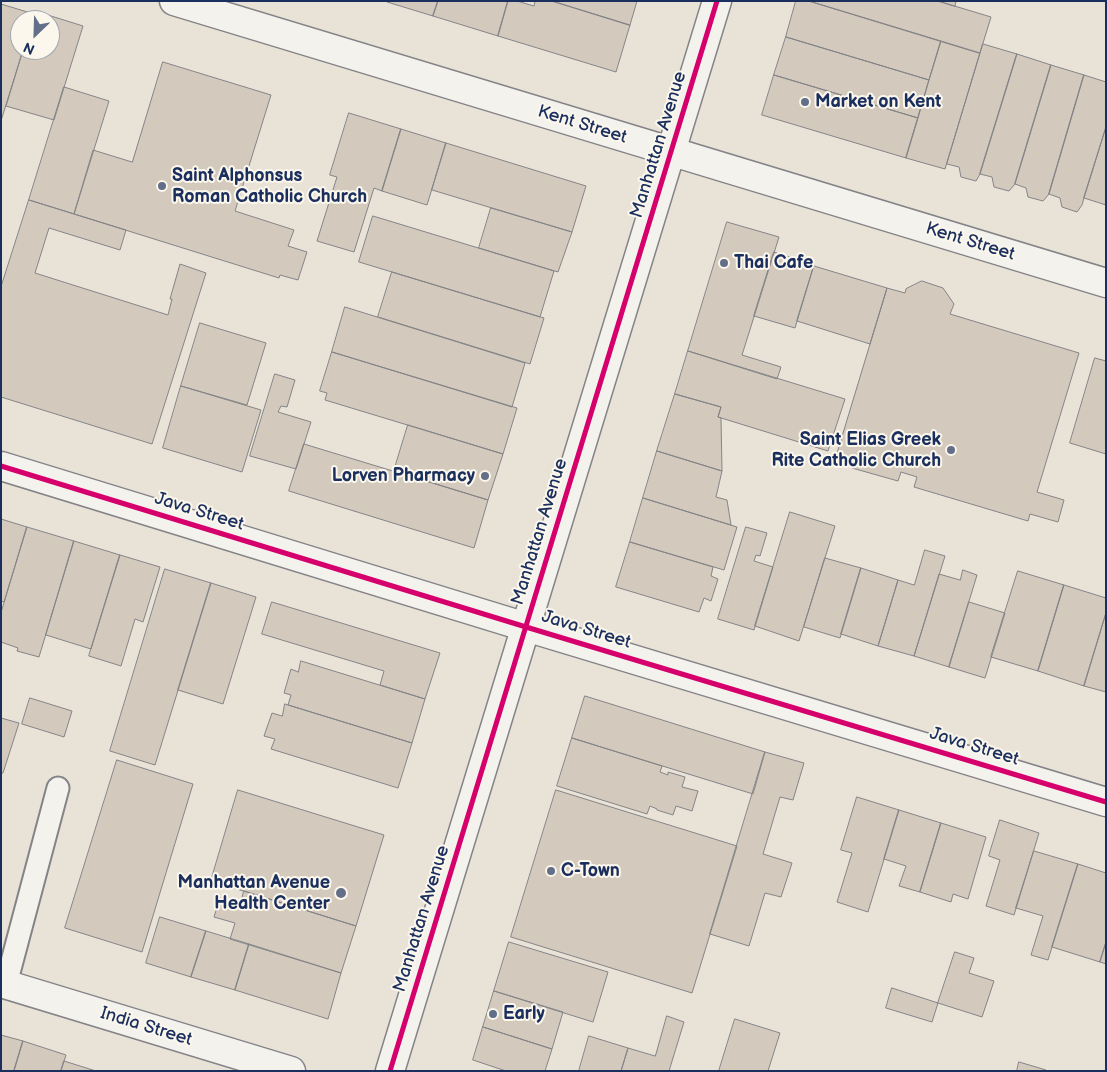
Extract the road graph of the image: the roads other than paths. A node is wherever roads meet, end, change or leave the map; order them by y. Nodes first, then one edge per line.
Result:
1 (174, 1) edge
2 (717, 1) edge
3 (671, 152) junction
4 (1106, 283) edge
5 (1, 466) edge
6 (526, 627) junction
7 (58, 788) dead end
8 (1106, 802) edge
9 (4, 984) edge
10 (291, 1071) edge
11 (390, 1071) edge

1 - 3 street, Kent Street
2 - 3 street, Manhattan Avenue
3 - 4 street, Kent Street
3 - 6 street, Manhattan Avenue
5 - 6 street, Java Street
6 - 8 street, Java Street
6 - 11 street, Manhattan Avenue
7 - 9 lane
9 - 10 street, India Street

